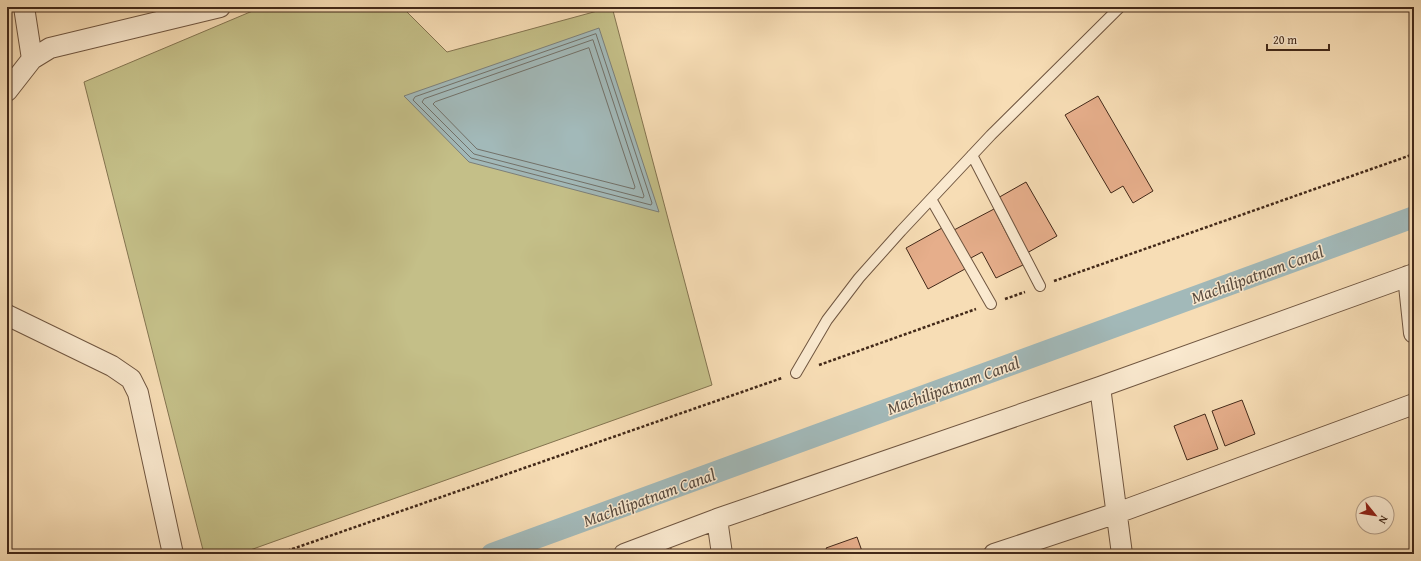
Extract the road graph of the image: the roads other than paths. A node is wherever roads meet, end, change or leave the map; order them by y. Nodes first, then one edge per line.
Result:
1 (24, 7) edge
2 (220, 7) edge
3 (1120, 7) edge
4 (172, 13) edge
5 (32, 59) junction
6 (7, 91) edge
7 (972, 155) junction
8 (931, 199) junction
9 (1411, 275) edge
10 (1040, 286) road end
11 (991, 304) road end
12 (7, 316) edge
13 (1414, 333) edge
14 (796, 373) road end
15 (1100, 387) junction
16 (1414, 404) edge
17 (1117, 513) junction
18 (717, 519) junction
19 (173, 554) edge
20 (624, 554) edge
21 (722, 554) edge
22 (994, 554) edge
23 (1122, 554) edge

1 - 5 street
2 - 4 street
3 - 7 lane
4 - 5 street
5 - 6 street
7 - 8 lane
7 - 10 lane
8 - 11 lane
8 - 14 lane
9 - 13 street
9 - 15 street
12 - 19 street
15 - 17 street
15 - 18 street
16 - 17 street
17 - 22 street
17 - 23 street
18 - 20 street
18 - 21 street

